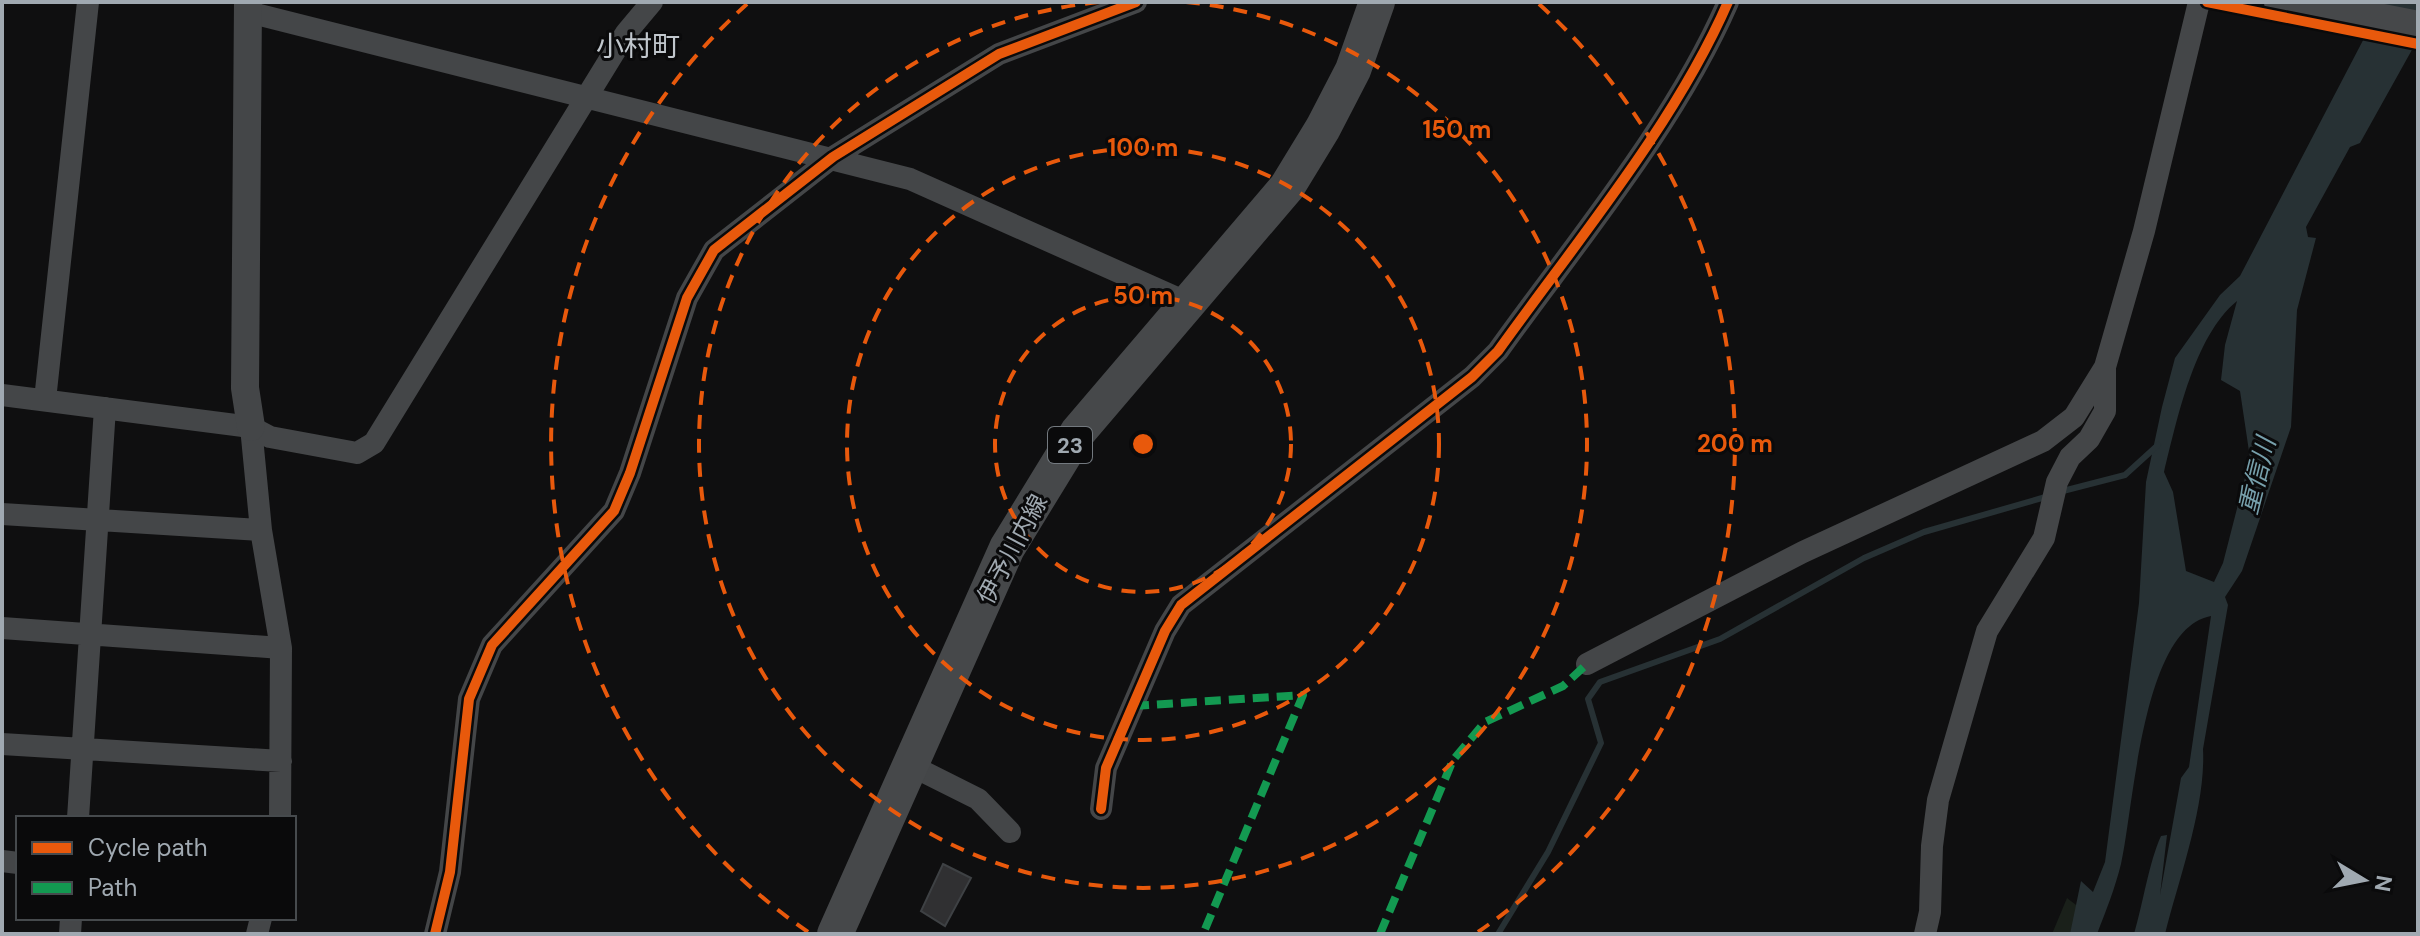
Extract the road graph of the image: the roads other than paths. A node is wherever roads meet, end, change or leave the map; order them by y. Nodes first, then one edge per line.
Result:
1 (88, 2) edge
2 (652, 2) edge
3 (1136, 2) edge
4 (1377, 2) edge
5 (1728, 2) edge
6 (2199, 2) edge
7 (2282, 2) edge
8 (248, 7) edge
9 (2418, 29) edge
10 (587, 97) junction
11 (833, 157) junction
12 (1186, 302) junction
13 (2105, 367) junction
14 (2, 395) edge
15 (45, 400) junction
16 (105, 408) junction
17 (251, 427) junction
18 (2, 514) edge
19 (98, 519) junction
20 (261, 530) junction
21 (2, 628) edge
22 (90, 635) junction
23 (281, 648) junction
24 (1587, 664) dead end
25 (2, 744) edge
26 (82, 749) junction
27 (281, 761) junction
28 (910, 765) junction
29 (1101, 809) dead end
30 (78, 816) edge
31 (280, 816) edge
32 (1010, 832) dead end
33 (843, 932) edge
34 (435, 934) edge
35 (1925, 934) edge

1 - 15 street
2 - 10 street
3 - 11 street
4 - 12 main road, 伊予川内線 / 23
5 - 29 street
6 - 13 street
7 - 9 main road
8 - 10 street
8 - 17 street
10 - 11 street
10 - 17 street
11 - 12 street
11 - 34 street
12 - 28 main road, 伊予川内線 / 23
13 - 24 street
13 - 35 street
14 - 15 street
15 - 16 street
16 - 17 street
16 - 19 street
17 - 20 street
18 - 19 street
19 - 20 street
19 - 22 street
20 - 23 street
21 - 22 street
22 - 23 street
22 - 26 street
23 - 27 street
25 - 26 street
26 - 27 street
26 - 30 street
27 - 31 street
28 - 32 street
28 - 33 main road, 伊予川内線 / 23

